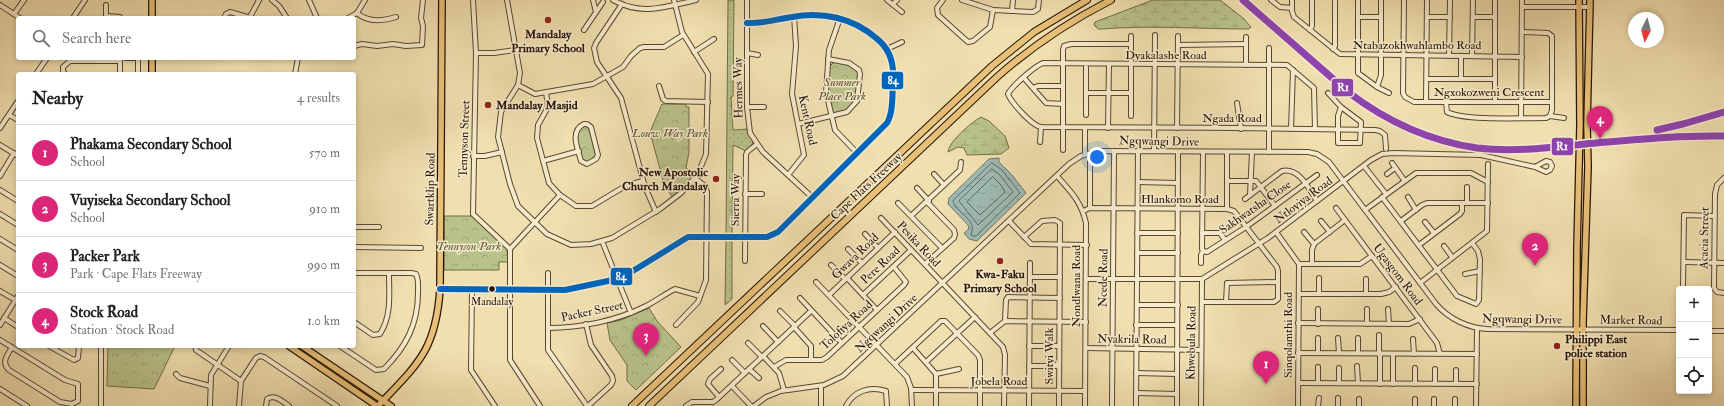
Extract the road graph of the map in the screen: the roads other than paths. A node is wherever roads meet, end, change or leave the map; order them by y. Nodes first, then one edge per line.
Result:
1 (24, 0) edge
2 (85, 0) edge
3 (152, 0) edge
4 (259, 0) edge
5 (272, 0) edge
6 (309, 0) edge
7 (365, 0) edge
8 (423, 0) edge
9 (442, 0) edge
10 (473, 0) edge
11 (508, 0) edge
12 (593, 0) edge
13 (613, 0) edge
14 (696, 0) edge
15 (747, 0) edge
16 (887, 0) edge
17 (897, 0) edge
18 (943, 0) edge
19 (962, 0) edge
20 (1012, 0) edge
21 (1039, 0) edge
22 (1087, 0) edge
23 (1111, 0) edge
24 (1271, 0) edge
25 (1292, 0) edge
26 (1312, 0) edge
27 (1335, 0) edge
28 (1358, 0) edge
29 (1381, 0) edge
30 (1404, 0) edge
31 (1427, 0) edge
32 (1450, 0) edge
33 (1473, 0) edge
34 (1495, 0) edge
35 (1522, 0) edge
36 (1579, 0) edge
37 (1590, 0) edge
38 (603, 2) dead end
39 (674, 2) edge
40 (974, 2) edge
41 (622, 4) junction
42 (893, 4) junction
43 (0, 5) edge
44 (106, 5) dead end
45 (1522, 7) junction
46 (1579, 7) junction
47 (1590, 7) junction
48 (1292, 8) junction
49 (993, 10) junction
50 (1012, 11) junction
51 (596, 12) junction
52 (902, 12) dead end
53 (357, 13) junction
54 (14, 14) junction
55 (17, 16) edge
56 (74, 16) edge
57 (106, 16) edge
58 (152, 16) edge
59 (225, 16) edge
60 (244, 16) edge
61 (252, 16) edge
62 (286, 16) edge
63 (316, 16) edge
64 (352, 16) edge
65 (794, 16) junction
66 (396, 17) dead end
67 (1358, 17) junction
68 (1381, 17) junction
69 (1427, 17) junction
70 (1450, 17) junction
71 (1473, 17) junction
72 (1495, 17) junction
73 (840, 18) junction
74 (747, 23) junction
75 (584, 30) dead end
76 (1310, 30) junction
77 (1522, 32) junction
78 (683, 35) junction
79 (1155, 35) dead end
80 (1131, 36) dead end
81 (1178, 36) dead end
82 (1246, 37) dead end
83 (714, 38) dead end
84 (902, 42) dead end
85 (1131, 44) junction
86 (1246, 44) junction
87 (1178, 45) junction
88 (356, 46) edge
89 (1269, 48) dead end
90 (887, 49) junction
91 (1333, 49) junction
92 (516, 50) junction
93 (694, 52) junction
94 (476, 53) junction
95 (747, 53) junction
96 (758, 55) dead end
97 (1358, 55) junction
98 (1380, 55) junction
99 (1404, 55) junction
100 (1427, 55) junction
101 (1449, 56) junction
102 (1461, 56) junction
103 (1472, 56) junction
104 (1495, 56) junction
105 (1522, 56) junction
106 (828, 59) junction
107 (45, 60) edge
108 (95, 60) edge
109 (120, 60) edge
110 (138, 60) edge
111 (152, 60) edge
112 (298, 60) edge
113 (1064, 63) junction
114 (1109, 64) junction
115 (1155, 64) junction
116 (1178, 65) junction
117 (1246, 65) junction
118 (1269, 65) junction
119 (1131, 66) junction
120 (1086, 67) dead end
121 (1293, 70) junction
122 (37, 72) edge
123 (64, 72) edge
124 (120, 72) edge
125 (138, 72) edge
126 (152, 72) edge
127 (295, 72) edge
128 (607, 76) junction
129 (1024, 78) junction
130 (1427, 79) junction
131 (1460, 79) junction
132 (1495, 79) junction
133 (518, 85) junction
134 (659, 86) dead end
135 (1063, 86) junction
136 (1377, 87) junction
137 (1033, 88) junction
138 (546, 92) junction
139 (1389, 92) dead end
140 (1086, 93) junction
141 (1109, 93) junction
142 (1328, 93) dead end
143 (1131, 94) junction
144 (708, 102) junction
145 (1426, 102) junction
146 (1446, 102) junction
147 (1495, 102) junction
148 (1521, 102) junction
149 (1551, 102) junction
150 (1236, 103) dead end
151 (16, 104) edge
152 (1063, 104) junction
153 (746, 107) junction
154 (764, 107) dead end
155 (1341, 107) junction
156 (9, 115) junction
157 (1086, 115) dead end
158 (831, 116) junction
159 (1131, 116) dead end
160 (1550, 116) junction
161 (1521, 118) junction
162 (1564, 118) dead end
163 (16, 119) edge
164 (798, 124) junction
165 (0, 127) edge
166 (1041, 127) junction
167 (1063, 127) junction
168 (1085, 128) junction
169 (1108, 128) junction
170 (1154, 128) junction
171 (1177, 128) junction
172 (1268, 128) junction
173 (1241, 129) junction
174 (1292, 129) junction
175 (1315, 129) junction
176 (1362, 129) junction
177 (1338, 130) junction
178 (1040, 142) dead end
179 (757, 144) junction
180 (0, 145) edge
181 (1386, 149) dead end
182 (1063, 150) dead end
183 (579, 151) junction
184 (1114, 151) junction
185 (1138, 151) junction
186 (1154, 151) junction
187 (502, 152) junction
188 (1178, 152) junction
189 (1203, 152) junction
190 (1227, 152) junction
191 (1252, 152) junction
192 (1268, 152) junction
193 (857, 153) junction
194 (1085, 154) junction
195 (16, 155) edge
196 (473, 156) junction
197 (543, 161) junction
198 (961, 162) dead end
199 (1090, 162) dead end
200 (1392, 163) dead end
201 (1488, 164) dead end
202 (1364, 166) junction
203 (1535, 167) dead end
204 (1396, 168) junction
205 (934, 174) dead end
206 (1387, 174) dead end
207 (788, 175) junction
208 (1317, 175) dead end
209 (0, 176) edge
210 (1057, 176) junction
211 (695, 178) junction
212 (1724, 178) edge
213 (1404, 180) junction
214 (643, 181) junction
215 (1227, 181) junction
216 (1251, 181) junction
217 (1138, 182) junction
218 (1343, 182) junction
219 (1488, 182) junction
220 (1178, 183) junction
221 (1305, 184) junction
222 (944, 185) junction
223 (1261, 186) junction
224 (1467, 187) dead end
225 (917, 188) dead end
226 (0, 190) edge
227 (745, 194) junction
228 (762, 194) dead end
229 (560, 195) junction
230 (1250, 195) junction
231 (1384, 196) junction
232 (1408, 197) dead end
233 (813, 198) junction
234 (1245, 199) dead end
235 (16, 200) edge
236 (928, 201) junction
237 (1317, 201) junction
238 (898, 203) dead end
239 (1462, 203) junction
240 (1468, 203) junction
241 (1488, 203) junction
242 (1275, 206) junction
243 (1090, 208) junction
244 (1114, 208) junction
245 (1336, 208) dead end
246 (1138, 209) junction
247 (1178, 209) junction
248 (1202, 209) junction
249 (1227, 209) junction
250 (1365, 210) junction
251 (1416, 210) junction
252 (1083, 211) junction
253 (656, 212) junction
254 (0, 214) edge
255 (912, 215) junction
256 (1714, 216) junction
257 (881, 218) dead end
258 (1345, 220) junction
259 (1009, 221) junction
260 (1321, 221) dead end
261 (1401, 221) junction
262 (534, 222) junction
263 (1425, 222) dead end
264 (16, 224) edge
265 (356, 227) edge
266 (379, 227) dead end
267 (1246, 227) junction
268 (895, 232) junction
269 (1276, 232) junction
270 (1304, 232) dead end
271 (1330, 232) junction
272 (1137, 233) junction
273 (1178, 233) junction
274 (1202, 233) junction
275 (1434, 233) junction
276 (865, 234) dead end
277 (707, 236) junction
278 (745, 236) junction
279 (1024, 237) junction
280 (0, 239) edge
281 (1225, 240) junction
282 (602, 242) junction
283 (1472, 243) junction
284 (1259, 244) junction
285 (1314, 244) junction
286 (1060, 245) junction
287 (1087, 245) junction
288 (1419, 245) junction
289 (1444, 246) dead end
290 (356, 247) edge
291 (421, 248) dead end
292 (878, 248) junction
293 (942, 248) junction
294 (16, 249) edge
295 (510, 249) junction
296 (848, 250) dead end
297 (911, 250) junction
298 (1203, 251) junction
299 (1137, 253) junction
300 (1178, 253) junction
301 (1372, 256) junction
302 (1452, 258) junction
303 (745, 261) dead end
304 (1684, 262) junction
305 (862, 263) junction
306 (1030, 263) dead end
307 (1200, 263) dead end
308 (1312, 263) junction
309 (1714, 263) junction
310 (1724, 263) edge
311 (925, 264) junction
312 (1299, 264) junction
313 (0, 265) edge
314 (831, 265) dead end
315 (894, 267) junction
316 (1437, 270) junction
317 (1480, 271) junction
318 (356, 273) edge
319 (389, 273) junction
320 (548, 273) dead end
321 (1465, 274) dead end
322 (16, 275) edge
323 (1030, 277) junction
324 (1060, 277) junction
325 (617, 278) junction
326 (1319, 278) dead end
327 (846, 279) junction
328 (1086, 279) junction
329 (1113, 279) junction
330 (1138, 279) junction
331 (1177, 279) junction
332 (1366, 279) dead end
333 (1202, 280) junction
334 (816, 282) dead end
335 (1278, 282) junction
336 (943, 283) junction
337 (1420, 283) junction
338 (1683, 286) edge
339 (1396, 287) junction
340 (440, 289) junction
341 (472, 290) junction
342 (510, 290) junction
343 (548, 290) junction
344 (0, 291) edge
345 (1724, 293) edge
346 (1299, 294) junction
347 (1319, 294) junction
348 (1366, 294) junction
349 (829, 295) junction
350 (863, 295) junction
351 (700, 296) junction
352 (1030, 297) junction
353 (800, 298) dead end
354 (1060, 298) junction
355 (16, 299) edge
356 (16, 301) edge
357 (1202, 302) junction
358 (1226, 302) junction
359 (1137, 304) junction
360 (1178, 305) junction
361 (1318, 309) dead end
362 (1367, 309) dead end
363 (1388, 309) dead end
364 (877, 310) junction
365 (780, 311) dead end
366 (811, 311) junction
367 (631, 313) junction
368 (975, 317) junction
369 (4, 318) junction
370 (1420, 319) junction
371 (1005, 321) junction
372 (1030, 322) junction
373 (1059, 322) junction
374 (1086, 322) junction
375 (356, 323) edge
376 (1298, 323) junction
377 (586, 324) junction
378 (1318, 324) junction
379 (1367, 324) junction
380 (1389, 324) junction
381 (0, 325) edge
382 (676, 325) dead end
383 (1136, 325) junction
384 (1177, 325) junction
385 (16, 326) edge
386 (763, 326) dead end
387 (794, 327) junction
388 (860, 327) junction
389 (548, 328) junction
390 (1477, 329) junction
391 (1580, 329) junction
392 (1676, 330) edge
393 (1712, 331) edge
394 (1724, 331) edge
395 (990, 332) junction
396 (957, 333) junction
397 (1379, 335) dead end
398 (1318, 338) dead end
399 (1338, 338) dead end
400 (1358, 338) dead end
401 (1414, 339) dead end
402 (0, 340) edge
403 (778, 342) junction
404 (748, 343) dead end
405 (842, 343) junction
406 (877, 345) junction
407 (1029, 346) junction
408 (1059, 346) junction
409 (12, 348) junction
410 (53, 348) edge
411 (79, 348) edge
412 (101, 348) edge
413 (196, 348) edge
414 (228, 348) edge
415 (292, 348) edge
416 (305, 348) edge
417 (343, 348) edge
418 (913, 348) junction
419 (1086, 348) junction
420 (1112, 349) junction
421 (1136, 349) junction
422 (1177, 349) junction
423 (1201, 350) junction
424 (1298, 353) junction
425 (1339, 353) junction
426 (1358, 353) junction
427 (1318, 354) junction
428 (1380, 354) junction
429 (1393, 354) junction
430 (1414, 354) junction
431 (1440, 354) junction
432 (1477, 354) junction
433 (762, 356) junction
434 (732, 360) dead end
435 (811, 360) junction
436 (926, 362) junction
437 (217, 364) junction
438 (895, 364) junction
439 (1029, 366) junction
440 (1059, 366) junction
441 (1357, 366) dead end
442 (774, 367) junction
443 (1318, 368) dead end
444 (1339, 368) dead end
445 (1415, 368) dead end
446 (721, 369) dead end
447 (750, 369) junction
448 (959, 369) dead end
449 (1435, 369) dead end
450 (1456, 370) dead end
451 (745, 373) junction
452 (1136, 373) junction
453 (176, 374) dead end
454 (936, 374) junction
455 (1177, 374) junction
456 (759, 378) dead end
457 (241, 381) junction
458 (1298, 383) junction
459 (1318, 383) junction
460 (1339, 383) junction
461 (1358, 383) junction
462 (1380, 384) junction
463 (1393, 384) junction
464 (1415, 384) junction
465 (1435, 384) junction
466 (1456, 384) junction
467 (1477, 384) junction
468 (210, 386) junction
469 (732, 386) junction
470 (821, 386) junction
471 (0, 389) edge
472 (784, 390) junction
473 (912, 390) junction
474 (936, 390) junction
475 (980, 391) junction
476 (1005, 391) junction
477 (1029, 391) junction
478 (1059, 391) junction
479 (1085, 391) junction
480 (1136, 393) junction
481 (1177, 394) junction
482 (719, 397) junction
483 (1318, 398) dead end
484 (1338, 398) dead end
485 (1359, 398) dead end
486 (1415, 399) dead end
487 (1434, 399) dead end
488 (1455, 399) dead end
489 (383, 401) junction
490 (713, 404) edge
491 (27, 406) edge
492 (101, 406) edge
493 (210, 406) edge
494 (239, 406) edge
495 (266, 406) edge
496 (289, 406) edge
497 (337, 406) edge
498 (378, 406) edge
499 (391, 406) edge
500 (495, 406) edge
501 (540, 406) edge
502 (587, 406) edge
503 (632, 406) edge
504 (649, 406) edge
505 (686, 406) edge
506 (752, 406) edge
507 (821, 406) edge
508 (846, 406) edge
509 (887, 406) edge
510 (912, 406) edge
511 (936, 406) edge
512 (980, 406) edge
513 (1004, 406) edge
514 (1029, 406) edge
515 (1058, 406) edge
516 (1085, 406) edge
517 (1112, 406) edge
518 (1136, 406) edge
519 (1177, 406) edge
520 (1201, 406) edge
521 (1298, 406) edge
522 (1318, 406) edge
523 (1338, 406) edge
524 (1359, 406) edge
525 (1415, 406) edge
526 (1434, 406) edge
527 (1455, 406) edge
528 (1476, 406) edge
529 (1576, 406) edge
530 (1583, 406) edge

1 - 54 street
2 - 56 street
3 - 58 main road
4 - 61 street
5 - 62 street
6 - 63 street
7 - 53 street
8 - 88 street
9 - 340 main road, Swartklip Road
10 - 94 street, Tennyson Street
11 - 92 street
12 - 51 street
13 - 41 street
14 - 39 street
15 - 74 street, Hermes Way
16 - 42 street
17 - 42 street
18 - 49 street
19 - 40 street
20 - 50 street
21 - 50 street
22 - 503 highway, Cape Flats Freeway
23 - 504 highway, Cape Flats Freeway
24 - 48 street
25 - 48 street
26 - 76 street
27 - 91 street
28 - 67 street
29 - 68 street
30 - 99 street
31 - 69 street
32 - 70 street
33 - 71 street
34 - 72 street
35 - 45 street
36 - 46 main road
37 - 47 main road
38 - 51 street
39 - 41 street
39 - 78 street
40 - 49 street
41 - 128 street
42 - 52 street
43 - 54 street
44 - 57 street
45 - 46 street
45 - 77 street
46 - 47 street
46 - 391 main road
47 - 391 main road
48 - 76 street, Ntabazokhwahlambo Road
49 - 50 street
51 - 75 street
53 - 64 street
53 - 66 street
54 - 55 street
59 - 60 street
65 - 73 street
65 - 74 street
65 - 164 street, Kent Road
67 - 68 street
67 - 97 street
68 - 98 street
69 - 70 street
69 - 100 street
70 - 101 street
71 - 72 street
71 - 103 street
72 - 104 street
73 - 90 street
73 - 106 street
74 - 95 street, Hermes Way
76 - 91 street, Ntabazokhwahlambo Road
77 - 105 street
77 - 149 street
78 - 93 street
78 - 128 street
79 - 115 street
80 - 85 street
81 - 87 street
82 - 86 street
83 - 93 street
84 - 90 street
85 - 113 street
85 - 119 street
86 - 87 street
86 - 117 street
87 - 116 street
89 - 118 street
90 - 193 street
91 - 97 street, Ntabazokhwahlambo Road
92 - 94 street
92 - 133 street
93 - 144 street
94 - 196 street, Tennyson Street
95 - 96 street
95 - 153 street, Hermes Way
97 - 98 street, Ntabazokhwahlambo Road
97 - 136 street
98 - 99 street, Ntabazokhwahlambo Road
98 - 136 street
99 - 100 street, Ntabazokhwahlambo Road
99 - 145 street, Ngxokozweni Crescent
100 - 101 street, Ntabazokhwahlambo Road
100 - 130 street
101 - 102 street, Ntabazokhwahlambo Road
102 - 103 street, Ntabazokhwahlambo Road
102 - 131 street
103 - 104 street, Ntabazokhwahlambo Road
104 - 105 street, Ntabazokhwahlambo Road
104 - 132 street
105 - 148 street
106 - 158 street
106 - 158 street
107 - 122 street
108 - 123 street
109 - 124 street
110 - 125 street
111 - 126 main road
112 - 127 street
113 - 114 street, Dyakalashe Road
113 - 129 street, Dyakalashe Road
113 - 135 street
114 - 119 street, Dyakalashe Road
114 - 141 street
115 - 116 street, Dyakalashe Road
115 - 119 street, Dyakalashe Road
115 - 170 street
116 - 117 street, Dyakalashe Road
116 - 171 street
117 - 118 street, Dyakalashe Road
118 - 121 street, Dyakalashe Road
118 - 172 street
119 - 143 street
120 - 140 street
121 - 174 street
121 - 175 street
128 - 138 street
128 - 214 street
129 - 137 street
129 - 166 street, Dyakalashe Road
130 - 131 street
130 - 145 street
131 - 132 street
132 - 147 street
133 - 138 street
133 - 187 street
134 - 144 street
135 - 137 street
135 - 152 street
136 - 139 street
137 - 152 street
138 - 197 street
140 - 141 street
140 - 157 street
141 - 143 street
141 - 169 street
142 - 155 street
143 - 159 street
144 - 211 street
145 - 146 street, Ngxokozweni Crescent
146 - 147 street, Ngxokozweni Crescent
146 - 161 street
147 - 148 street, Ngxokozweni Crescent
148 - 149 street, Ngxokozweni Crescent
148 - 161 street
149 - 160 street
150 - 173 street
151 - 156 street
152 - 167 street
153 - 154 street
153 - 179 street, Hermes Way
155 - 176 street
155 - 177 street
156 - 163 street
156 - 165 street
158 - 164 street
158 - 193 street
160 - 161 street
160 - 162 street
164 - 207 street, Kent Road
166 - 167 street, Ngada Road
166 - 178 street
167 - 168 street, Ngada Road
167 - 182 street
168 - 169 street, Ngada Road
168 - 194 street
169 - 170 street, Ngada Road
170 - 171 street, Ngada Road
170 - 186 street
171 - 173 street, Ngada Road
172 - 173 street, Ngada Road
172 - 174 street, Ngada Road
172 - 192 street
174 - 175 street, Ngada Road
175 - 177 street, Ngada Road
176 - 177 street, Ngada Road
176 - 177 street
176 - 181 street, Ngada Road
179 - 207 street, Hermes Way
179 - 227 street, Sierra Way
180 - 195 street
183 - 183 street
183 - 197 street
184 - 185 street, Ngqwangi Drive
184 - 194 street, Ngqwangi Drive
184 - 244 street, Ncede Road
185 - 186 street, Ngqwangi Drive
185 - 217 street
186 - 188 street, Ngqwangi Drive
187 - 196 street
187 - 262 street
188 - 189 street, Ngqwangi Drive
188 - 220 street
189 - 190 street, Ngqwangi Drive
189 - 248 street
190 - 191 street, Ngqwangi Drive
190 - 215 street
191 - 192 street, Ngqwangi Drive
191 - 216 street
192 - 218 street, Ngqwangi Drive
193 - 233 street
194 - 210 street, Ngqwangi Drive
195 - 209 street
196 - 295 street, Tennyson Street
197 - 229 street
198 - 222 street
199 - 243 street
200 - 204 street
201 - 219 street
202 - 203 street, Ntloyiya Road
202 - 218 street, Ntloyiya Road
202 - 231 street
204 - 206 street
204 - 213 street
205 - 222 street
207 - 233 street, Hermes Way
208 - 221 street, Sakhwatsha Close
210 - 252 street, Nondlwana Road
210 - 259 street, Ngqwangi Drive
211 - 253 street
211 - 277 street
212 - 256 street, Acacia Street
213 - 219 street
213 - 231 street
214 - 229 street
214 - 253 street
215 - 216 street
215 - 249 street
216 - 223 street
216 - 230 street
217 - 220 street
217 - 246 street
218 - 237 street, Ntloyiya Road
218 - 250 street, Ngqwangi Drive
219 - 241 street
220 - 247 street
221 - 223 street
221 - 237 street
221 - 242 street, Sakhwatsha Close
222 - 236 street
223 - 230 street
223 - 242 street
224 - 240 street
225 - 236 street
226 - 235 street
227 - 228 street
227 - 278 street, Sierra Way
229 - 262 street
230 - 234 street
231 - 250 street
231 - 261 street
232 - 251 street
233 - 278 street
236 - 255 street
236 - 293 street
237 - 269 street, Ntloyiya Road
238 - 255 street
239 - 240 street
239 - 251 street
239 - 275 street
240 - 241 street
241 - 283 street
242 - 267 street, Sakhwatsha Close
243 - 244 street, Hlankomo Road
243 - 252 street, Hlankomo Road
244 - 246 street, Hlankomo Road
244 - 329 street, Ncede Road
245 - 258 street, Ugasgom Road
246 - 247 street, Hlankomo Road
246 - 272 street
247 - 248 street, Hlankomo Road
247 - 273 street
248 - 249 street, Hlankomo Road
248 - 274 street
249 - 267 street, Hlankomo Road
250 - 337 street, Ngqwangi Drive
251 - 261 street
252 - 287 street, Nondlwana Road
253 - 282 street
254 - 264 street
255 - 293 street
256 - 304 street
256 - 309 street, Acacia Street
257 - 268 street, Pesika Road
258 - 271 street
258 - 301 street, Ugasgom Road
259 - 279 street
259 - 336 street, Ngqwangi Drive
260 - 271 street
261 - 288 street
262 - 282 street
262 - 295 street
263 - 275 street
265 - 266 street
267 - 281 street, Sakhwatsha Close
267 - 284 street, Hlankomo Road
268 - 292 street, Gwava Road
268 - 297 street, Pesika Road
269 - 284 street, Ntloyiya Road
269 - 312 street
270 - 285 street
271 - 285 street
272 - 273 street
272 - 299 street
273 - 300 street
274 - 281 street
274 - 298 street
275 - 288 street
276 - 292 street
277 - 278 street
277 - 325 street
277 - 351 street
278 - 303 street, Sierra Way
279 - 286 street
279 - 286 street, Swityi Walk
280 - 294 street
281 - 298 street, Sakhwatsha Close
282 - 325 street
283 - 302 street
283 - 317 street
284 - 333 street, Ntloyiya Road
284 - 335 street, Hlankomo Road
285 - 308 street
286 - 287 street
286 - 324 street, Swityi Walk
287 - 328 street, Nondlwana Road
288 - 316 street
289 - 302 street
290 - 291 street
292 - 305 street, Gwava Road
293 - 311 street
295 - 342 street
296 - 305 street
297 - 311 street, Pesika Road
297 - 315 street, Pere Road
298 - 307 street
299 - 300 street
299 - 330 street
300 - 331 street
301 - 308 street
301 - 339 street, Ugasgom Road
302 - 316 street
304 - 309 street
304 - 338 street
305 - 327 street, Gwava Road
306 - 323 street
308 - 312 street
309 - 310 street
309 - 345 street, Acacia Street
311 - 336 street, Pesika Road
312 - 346 street, Sinqolamthi Road
313 - 322 street
314 - 327 street
315 - 350 street, Pere Road
315 - 364 street, Tolofiya Road
316 - 317 street
316 - 337 street
317 - 321 street
318 - 319 street
319 - 375 street
319 - 417 street
320 - 343 street
323 - 324 street
323 - 352 street
324 - 354 street, Swityi Walk
325 - 343 street
325 - 367 street
326 - 347 street
327 - 349 street, Gwava Road
327 - 350 street
328 - 329 street
328 - 374 street, Nondlwana Road
329 - 330 street
329 - 420 street, Ncede Road
330 - 331 street
330 - 359 street
331 - 333 street
331 - 360 street
332 - 348 street
333 - 357 street, Khwebula Road
334 - 349 street
335 - 358 street, Hlankomo Road
335 - 358 street
336 - 368 street, Pesika Road
336 - 406 street, Ngqwangi Drive
337 - 390 street, Ngqwangi Drive
339 - 348 street
339 - 370 street, Ugasgom Road
340 - 341 street
340 - 489 main road, Swartklip Road
341 - 342 street
341 - 500 street
342 - 343 street
342 - 501 street
343 - 389 street
344 - 355 street
346 - 347 street
346 - 376 street, Sinqolamthi Road
347 - 348 street
349 - 388 street
350 - 364 street
351 - 367 street, Packer Street
351 - 382 street
352 - 354 street
352 - 371 street
352 - 372 street
353 - 366 street
354 - 373 street, Swityi Walk
356 - 369 street
357 - 358 street
357 - 423 street, Khwebula Road
359 - 360 street
359 - 383 street
360 - 384 street
361 - 378 street
362 - 379 street
363 - 380 street
364 - 388 street, Tolofiya Road
365 - 387 street
366 - 387 street
366 - 405 street
367 - 377 street, Packer Street
368 - 395 street, Pesika Road
368 - 396 street
369 - 381 street
369 - 385 street
370 - 380 street
370 - 431 street, Ugasgom Road
371 - 372 street
371 - 395 street
372 - 373 street
372 - 407 street
373 - 374 street
373 - 408 street, Swityi Walk
374 - 419 street, Nondlwana Road
376 - 378 street
376 - 424 street, Sinqolamthi Road
377 - 389 street, Packer Street
377 - 502 street
378 - 379 street
379 - 380 street
383 - 384 street
383 - 421 street
384 - 422 street
386 - 403 street
387 - 403 street
387 - 435 street
388 - 405 street, Tolofiya Road
388 - 406 street
389 - 502 street
390 - 391 street, Ngqwangi Drive
390 - 432 street
391 - 392 street, Market Road
391 - 529 main road
391 - 530 main road
393 - 394 street
395 - 476 street, Pesika Road
396 - 418 street
396 - 436 street
396 - 475 street
397 - 428 street
398 - 427 street
399 - 425 street
400 - 426 street
401 - 430 street
402 - 409 street
403 - 433 street
404 - 433 street
405 - 435 street, Tolofiya Road
406 - 438 street
406 - 470 street, Ngqwangi Drive
407 - 408 street
407 - 439 street
408 - 440 street, Swityi Walk
409 - 409 street
410 - 411 street
412 - 492 street
413 - 437 street
414 - 437 street
415 - 498 main road
416 - 489 main road
418 - 436 street
418 - 438 street
419 - 420 street, Nyakrila Road
419 - 479 street, Nondlwana Road
420 - 421 street, Nyakrila Road
420 - 517 street, Ncede Road
421 - 422 street, Nyakrila Road
421 - 452 street
422 - 423 street, Nyakrila Road
422 - 455 street
423 - 520 street, Khwebula Road
424 - 427 street
424 - 458 street, Sinqolamthi Road
425 - 426 street
425 - 427 street
426 - 428 street
428 - 429 street
428 - 462 street
429 - 430 street
429 - 463 street
430 - 431 street
431 - 432 street
432 - 467 street
433 - 442 street
433 - 447 street
434 - 451 street
435 - 442 street, Tolofiya Road
436 - 454 street
437 - 457 street
437 - 468 street
438 - 473 street
439 - 440 street
439 - 477 street
440 - 478 street, Swityi Walk
441 - 461 street
442 - 472 street
443 - 459 street
444 - 460 street
445 - 464 street
446 - 482 street
447 - 451 street
447 - 456 street
448 - 454 street
449 - 465 street
450 - 466 street
451 - 469 street
452 - 455 street
452 - 480 street
453 - 468 street
454 - 474 street
455 - 481 street
457 - 494 street
457 - 497 street
458 - 459 street
458 - 521 street, Sinqolamthi Road
459 - 460 street
460 - 461 street
461 - 462 street
462 - 463 street
463 - 464 street
464 - 465 street
465 - 466 street
466 - 467 street
467 - 528 street
468 - 493 street
469 - 482 street
469 - 506 street
470 - 472 street, Ngqwangi Drive
470 - 507 street
471 - 491 street
472 - 506 street, Ngqwangi Drive
473 - 474 street, Jobela Road
473 - 510 street
474 - 475 street, Jobela Road
474 - 511 street
475 - 476 street, Jobela Road
475 - 512 street
476 - 477 street, Jobela Road
476 - 513 street, Pesika Road
477 - 478 street, Jobela Road
477 - 514 street
478 - 479 street, Jobela Road
478 - 515 street, Swityi Walk
479 - 516 street, Nondlwana Road
480 - 481 street
480 - 518 street
481 - 519 street
482 - 490 street
483 - 522 street
484 - 523 street
485 - 524 street
486 - 525 street
487 - 526 street
488 - 527 street
489 - 498 main road, Swartklip Road
489 - 499 main road
490 - 505 street
495 - 496 street
508 - 509 street

